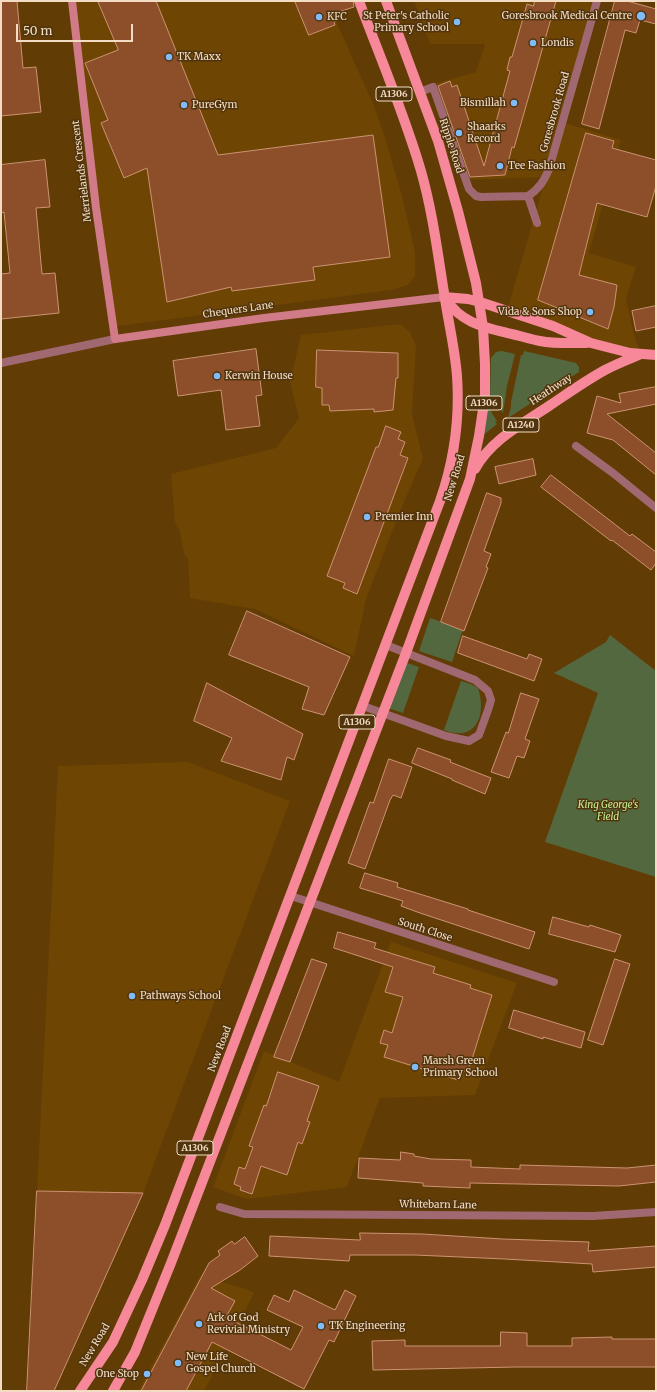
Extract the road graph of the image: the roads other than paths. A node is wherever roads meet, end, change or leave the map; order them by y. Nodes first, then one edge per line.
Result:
1 (72, 1) edge
2 (358, 1) edge
3 (386, 1) edge
4 (597, 1) edge
5 (420, 92) junction
6 (528, 196) junction
7 (537, 223) dead end
8 (444, 297) junction
9 (480, 302) junction
10 (482, 327) junction
11 (114, 339) junction
12 (591, 343) junction
13 (641, 354) junction
14 (656, 355) edge
15 (1, 363) edge
16 (576, 446) dead end
17 (470, 479) junction
18 (656, 508) edge
19 (386, 645) junction
20 (406, 653) junction
21 (362, 706) junction
22 (382, 713) junction
23 (291, 896) junction
24 (310, 902) junction
25 (554, 982) dead end
26 (220, 1207) dead end
27 (656, 1212) edge
28 (80, 1391) edge
29 (113, 1391) edge

1 - 11 street, Merrielands Crescent
2 - 8 main road, A1306
3 - 5 main road, Ripple Road / A1306
4 - 6 street, Goresbrook Road
5 - 6 street
5 - 9 main road, Ripple Road / A1306
6 - 7 street
8 - 9 main road, Chequers Lane / A1240
8 - 10 main road, Heathway / A1240
8 - 11 street, Chequers Lane
8 - 19 main road, New Road / A1306
9 - 10 main road, New Road / A1306
9 - 12 main road, Heathway / A1240
10 - 12 main road, Heathway / A1240
10 - 17 main road, New Road / A1306
11 - 15 street, Chequers Lane
12 - 13 main road, Heathway / A1240
13 - 14 main road, Heathway / A1240
13 - 17 main road, Heathway / A1240
16 - 18 street
17 - 20 main road, New Road / A1306
19 - 20 street
19 - 21 main road, New Road / A1306
20 - 22 main road, New Road / A1306
20 - 22 street
21 - 22 street
21 - 23 main road, New Road / A1306
22 - 24 main road, New Road / A1306
23 - 24 street, South Close
23 - 28 main road, New Road / A1306
24 - 25 street, South Close
24 - 29 main road, New Road / A1306
26 - 27 street, Whitebarn Lane

